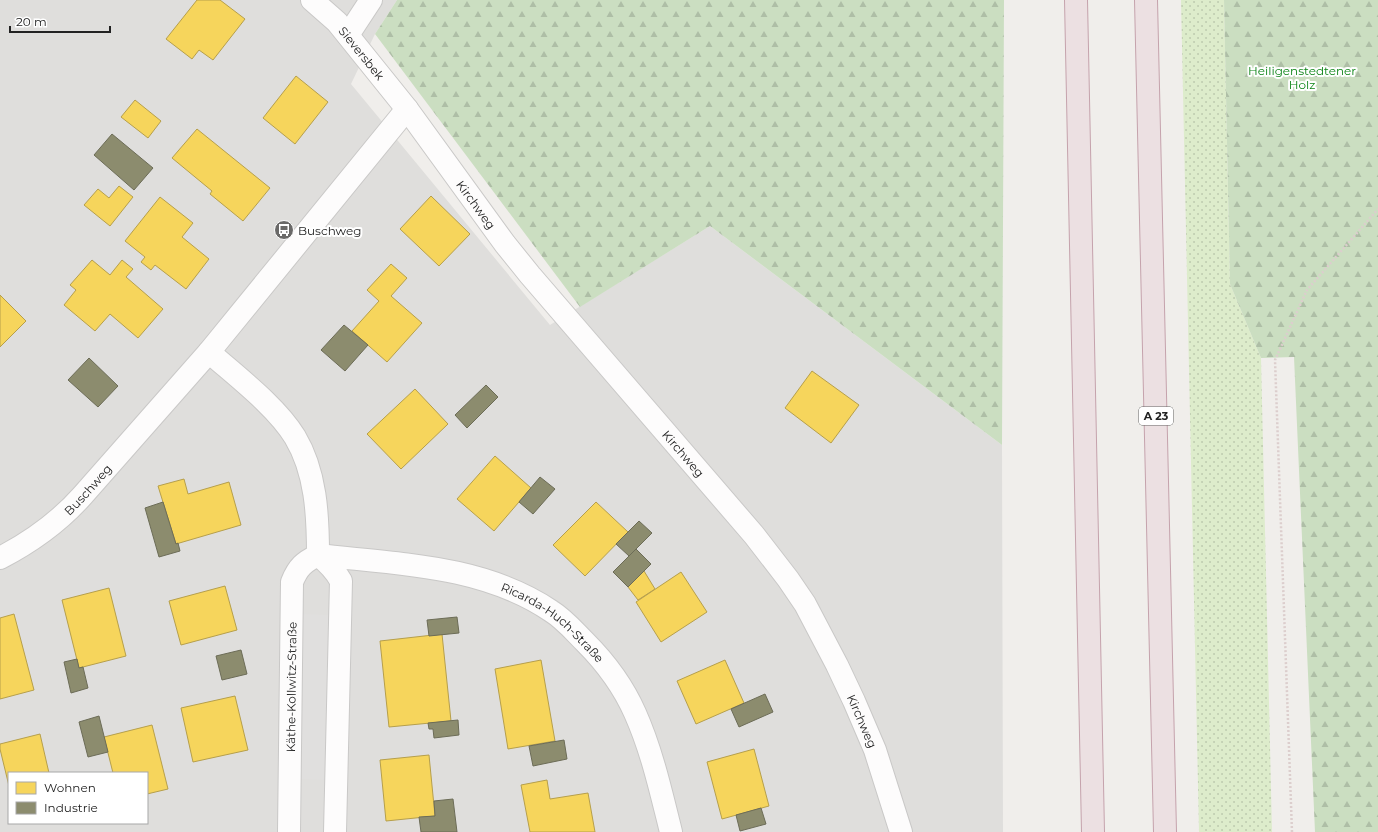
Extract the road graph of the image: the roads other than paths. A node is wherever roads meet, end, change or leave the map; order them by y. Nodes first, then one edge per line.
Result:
1 (312, 0) edge
2 (371, 0) edge
3 (1076, 0) edge
4 (1146, 0) edge
5 (348, 36) junction
6 (407, 109) junction
7 (209, 352) junction
8 (318, 555) junction
9 (0, 558) edge
10 (289, 832) edge
11 (335, 832) edge
12 (671, 832) edge
13 (901, 832) edge
14 (1093, 832) edge
15 (1165, 832) edge

1 - 5 street, Sieversbek
2 - 5 street
3 - 14 highway
4 - 15 highway, A 23
5 - 6 street, Sieversbek
6 - 7 street, Buschweg
6 - 13 street, Kirchweg
7 - 8 street
7 - 9 street, Buschweg
8 - 10 street, Käthe-Kollwitz-Straße
8 - 11 street
8 - 12 street, Ricarda-Huch-Straße

